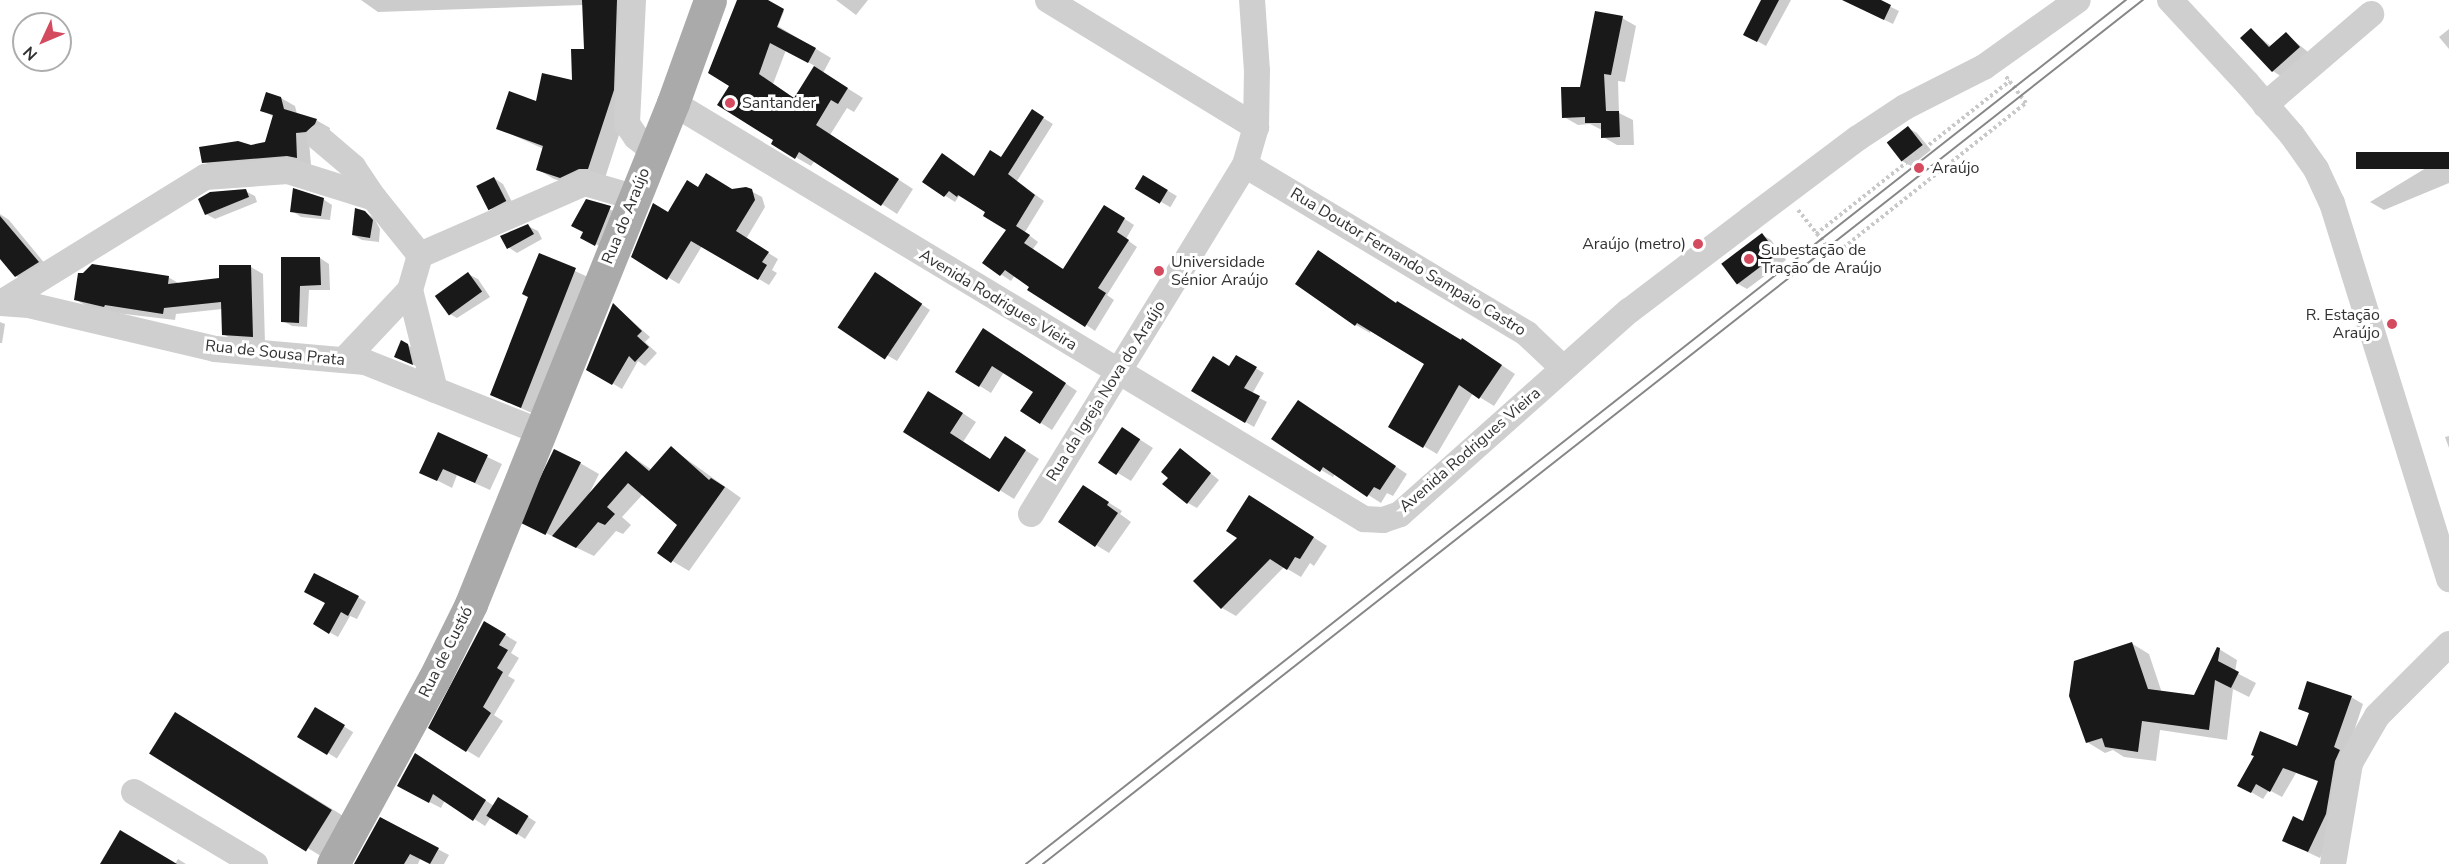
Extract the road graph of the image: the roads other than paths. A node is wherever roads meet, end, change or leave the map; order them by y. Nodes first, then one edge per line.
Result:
1 (633, 0) edge
2 (710, 0) edge
3 (1048, 0) edge
4 (1252, 0) edge
5 (2078, 0) edge
6 (2170, 0) edge
7 (2371, 14) dead end
8 (673, 103) junction
9 (2265, 105) junction
10 (1256, 127) junction
11 (319, 138) dead end
12 (652, 150) junction
13 (1245, 165) junction
14 (633, 196) junction
15 (374, 198) junction
16 (420, 255) junction
17 (410, 290) junction
18 (1, 303) edge
19 (344, 360) junction
20 (1563, 368) junction
21 (1117, 372) junction
22 (435, 390) junction
23 (541, 432) junction
24 (1031, 514) dead end
25 (2449, 579) edge
26 (2449, 644) edge
27 (134, 792) dead end
28 (255, 864) edge
29 (333, 864) edge
30 (2333, 864) edge

1 - 12 street
2 - 8 main road, Rua do Araújo
3 - 10 street
4 - 10 street, Rua da Igreja Nova do Araújo
5 - 20 street, Avenida Rodrigues Vieira
6 - 9 street
7 - 9 street
8 - 12 main road, Rua do Araújo
8 - 21 street, Avenida Rodrigues Vieira
9 - 25 street
10 - 13 street, Rua da Igreja Nova do Araújo
11 - 15 street
12 - 14 main road, Rua do Araújo
13 - 20 street, Rua Doutor Fernando Sampaio Castro
13 - 21 street, Rua da Igreja Nova do Araújo
14 - 16 street
14 - 23 main road, Rua do Araújo
15 - 16 street
15 - 18 street
16 - 17 street
17 - 19 street
17 - 22 street
18 - 19 street, Rua de Sousa Prata
19 - 22 street, Rua de Sousa Prata
20 - 21 street, Avenida Rodrigues Vieira
21 - 24 street, Rua da Igreja Nova do Araújo
22 - 23 street, Rua de Sousa Prata
23 - 29 main road, Rua de Custió
26 - 30 street
27 - 28 street

